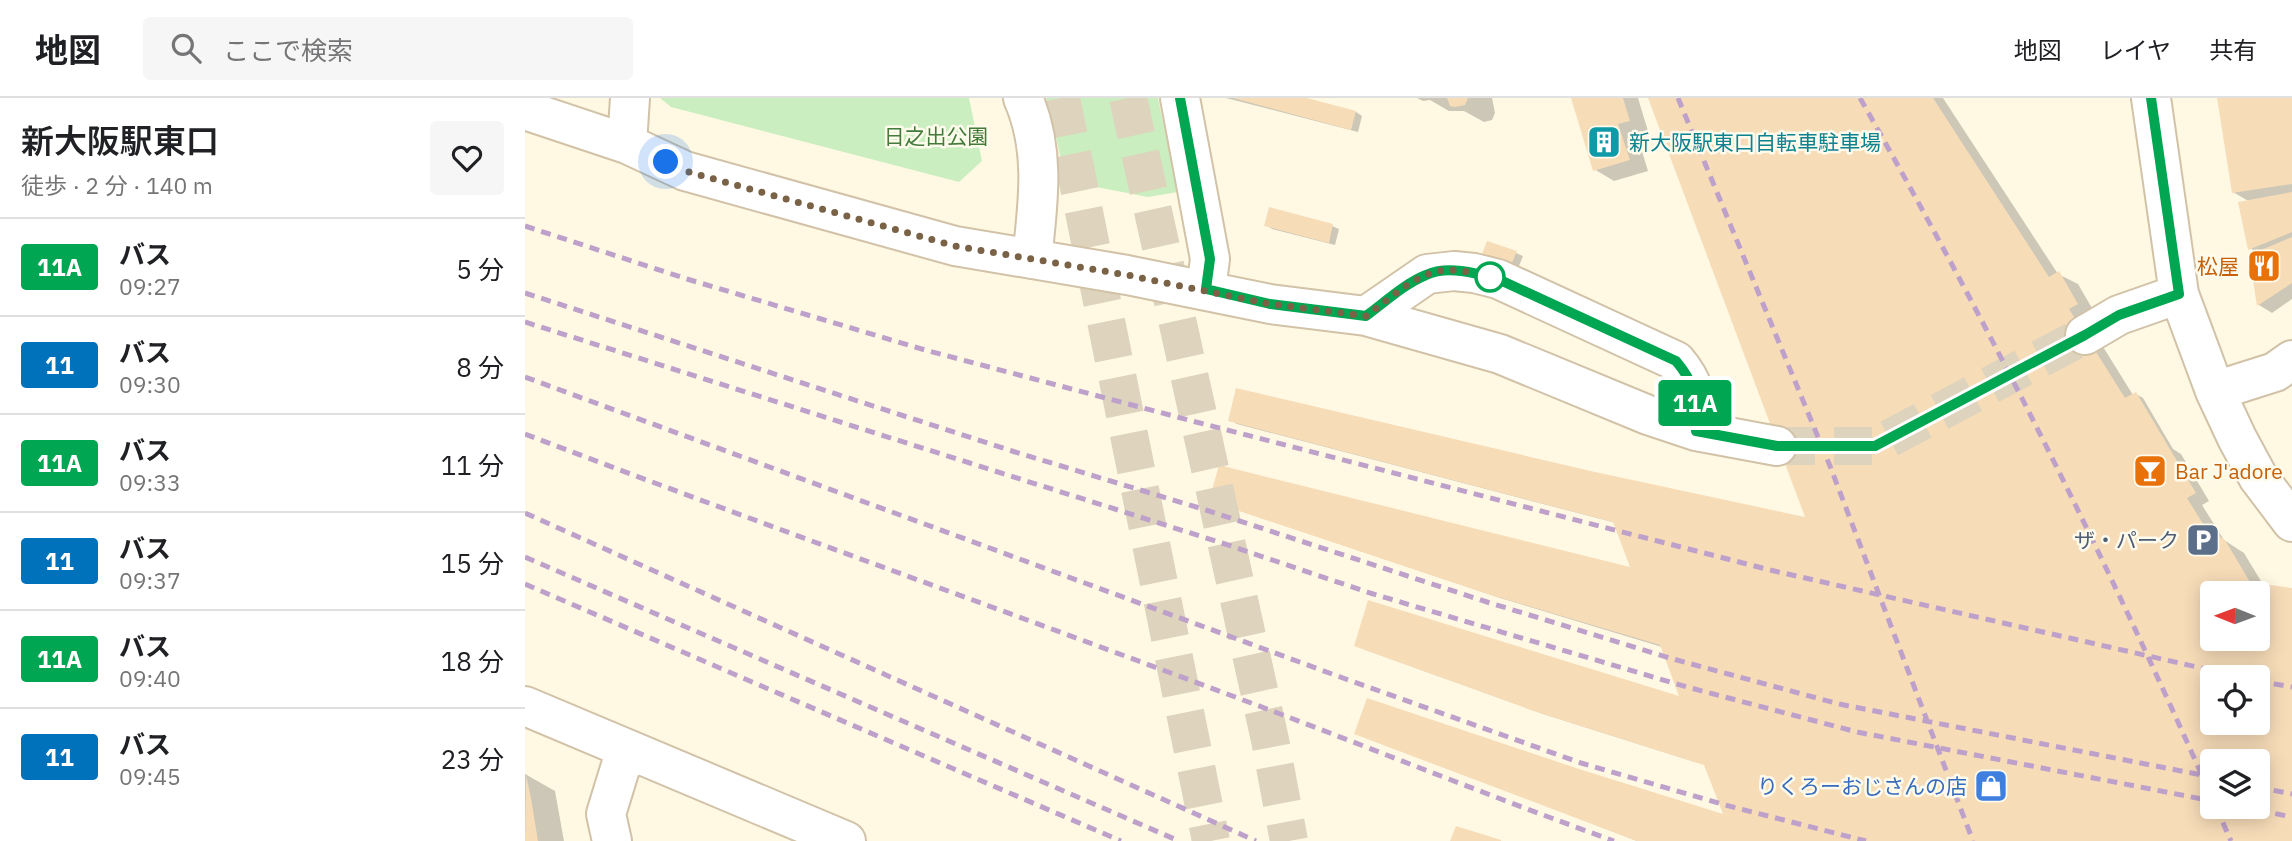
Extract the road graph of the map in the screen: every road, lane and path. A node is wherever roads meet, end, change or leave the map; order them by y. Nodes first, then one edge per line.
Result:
1 (630, 98) edge
2 (1023, 98) edge
3 (1180, 98) edge
4 (2151, 98) edge
5 (525, 110) edge
6 (627, 144) junction
7 (1032, 259) junction
8 (1206, 289) junction
9 (2179, 294) junction
10 (1366, 316) junction
11 (2085, 335) tunnel mouth
12 (2292, 360) edge
13 (2215, 391) junction
14 (1696, 431) junction
15 (1777, 446) tunnel mouth
16 (2292, 522) edge
17 (525, 706) edge
18 (626, 749) junction
19 (612, 841) edge
20 (846, 841) edge

1 - 6 street
2 - 7 street
3 - 8 street
4 - 9 street
5 - 6 street
6 - 7 street
7 - 8 street
8 - 10 street
9 - 11 street
9 - 13 street
10 - 14 street
10 - 14 street
12 - 13 street
13 - 16 street
14 - 15 street
17 - 18 street
18 - 19 street
18 - 20 street

